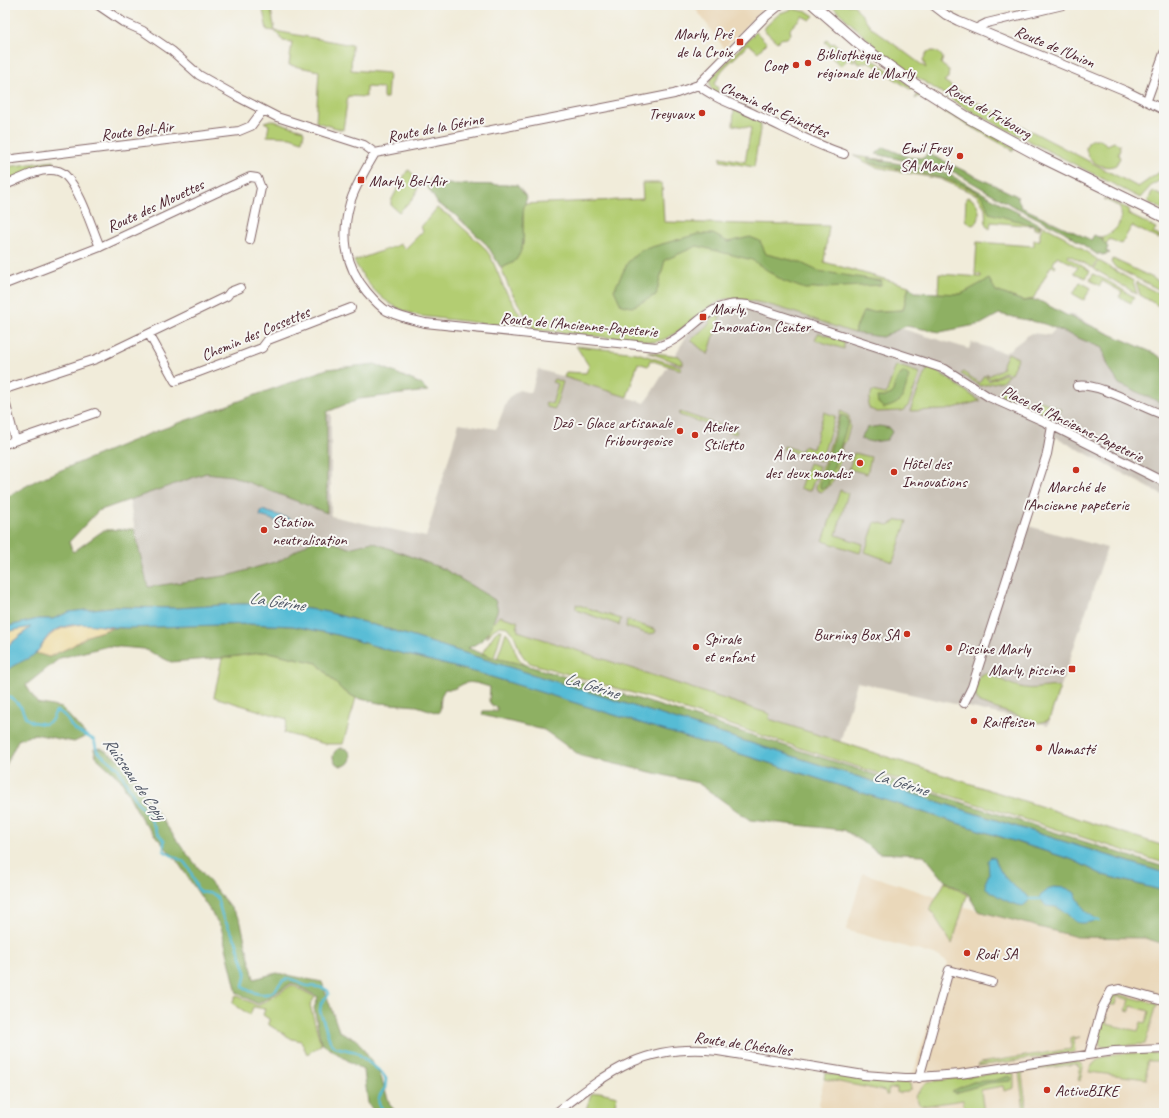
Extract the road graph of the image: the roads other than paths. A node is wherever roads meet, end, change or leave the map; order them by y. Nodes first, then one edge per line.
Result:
1 (98, 5) edge
2 (780, 5) edge
3 (814, 5) edge
4 (933, 5) edge
5 (1063, 5) edge
6 (977, 28) junction
7 (1164, 53) edge
8 (698, 85) junction
9 (1147, 100) junction
10 (263, 110) junction
11 (1164, 110) edge
12 (375, 154) junction
13 (844, 154) dead end
14 (5, 160) edge
15 (5, 185) edge
16 (1164, 217) edge
17 (250, 240) dead end
18 (100, 247) junction
19 (5, 284) edge
20 (240, 288) dead end
21 (351, 308) dead end
22 (149, 334) junction
23 (1077, 386) dead end
24 (5, 389) edge
25 (989, 398) joint
26 (5, 401) edge
27 (95, 413) dead end
28 (1164, 414) edge
29 (1052, 426) junction
30 (15, 440) junction
31 (5, 444) edge
32 (1164, 482) edge
33 (964, 703) dead end
34 (992, 982) dead end
35 (1160, 1000) dead end
36 (1164, 1049) edge
37 (1089, 1054) junction
38 (919, 1078) junction
39 (556, 1113) edge

1 - 10 street, Route de la Gérine
2 - 8 street, Route de la Gérine
3 - 16 main road, Route de Fribourg
4 - 6 street, Route de l'Union
5 - 6 street
6 - 9 street, Route de l'Union
7 - 9 street
8 - 12 street, Route de la Gérine
8 - 13 street, Chemin des Epinettes
9 - 11 street, Route de l'Union
10 - 12 street, Route de la Gérine
10 - 14 street, Route Bel-Air
12 - 25 street, Route de l'Ancienne-Papeterie
15 - 18 street
17 - 18 street, Route des Mouettes
18 - 19 street, Route des Mouettes
20 - 22 street
21 - 22 street, Chemin des Cossettes
22 - 24 street
23 - 28 street
25 - 29 street, Place de l'Ancienne-Papeterie
26 - 30 street
27 - 30 street
29 - 32 street, Place de l'Ancienne-Papeterie
29 - 33 street
30 - 31 street
34 - 38 street
35 - 37 street
36 - 37 street, Route de Chésalles
37 - 38 street, Route de Chésalles
38 - 39 street, Route de Chésalles

